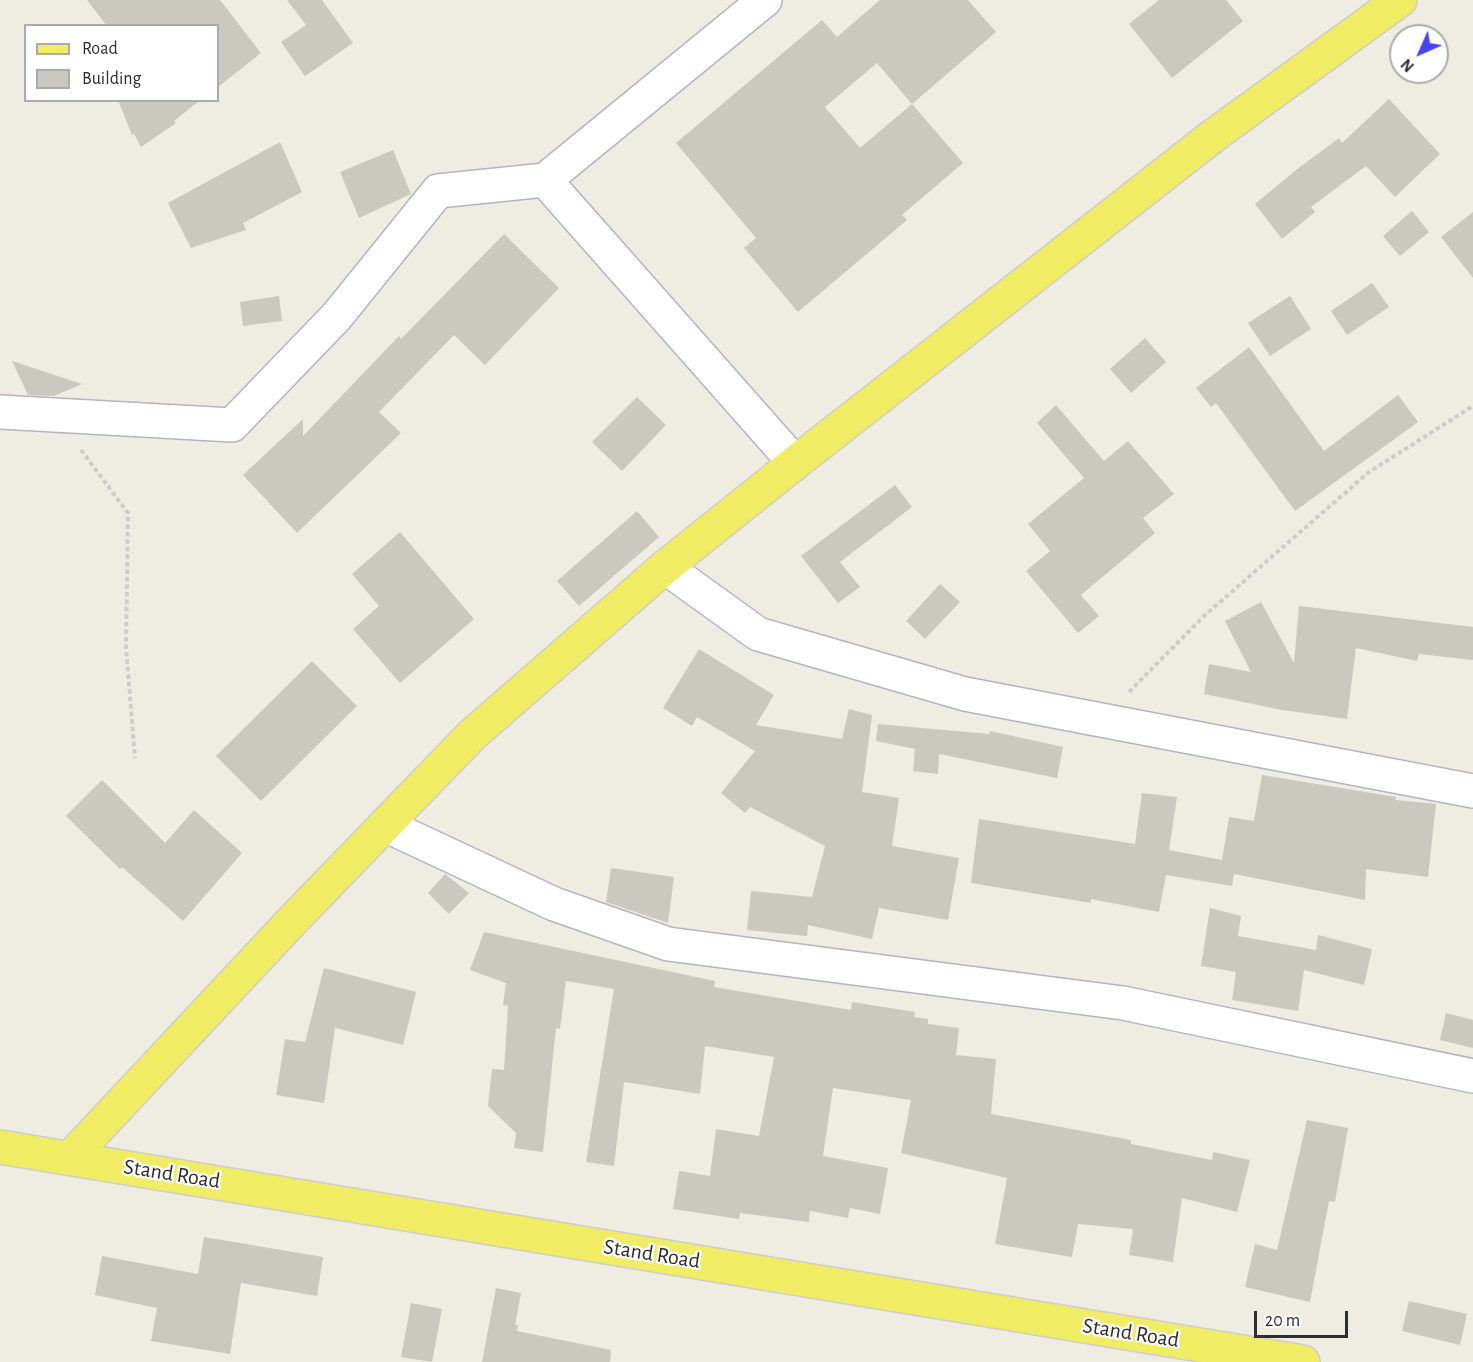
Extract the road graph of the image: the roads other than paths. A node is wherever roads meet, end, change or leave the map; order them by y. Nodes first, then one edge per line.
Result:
1 (765, 0) edge
2 (1400, 0) edge
3 (545, 180) junction
4 (0, 412) edge
5 (795, 463) junction
6 (665, 567) junction
7 (1473, 791) edge
8 (385, 825) junction
9 (1473, 1076) edge
10 (0, 1147) edge
11 (71, 1157) junction
12 (1303, 1362) edge

1 - 3 street
2 - 5 main road
3 - 4 street
3 - 5 street
5 - 6 main road
6 - 7 street
6 - 8 main road
8 - 9 street
8 - 11 main road
10 - 11 main road, Stand Road
11 - 12 main road, Stand Road

